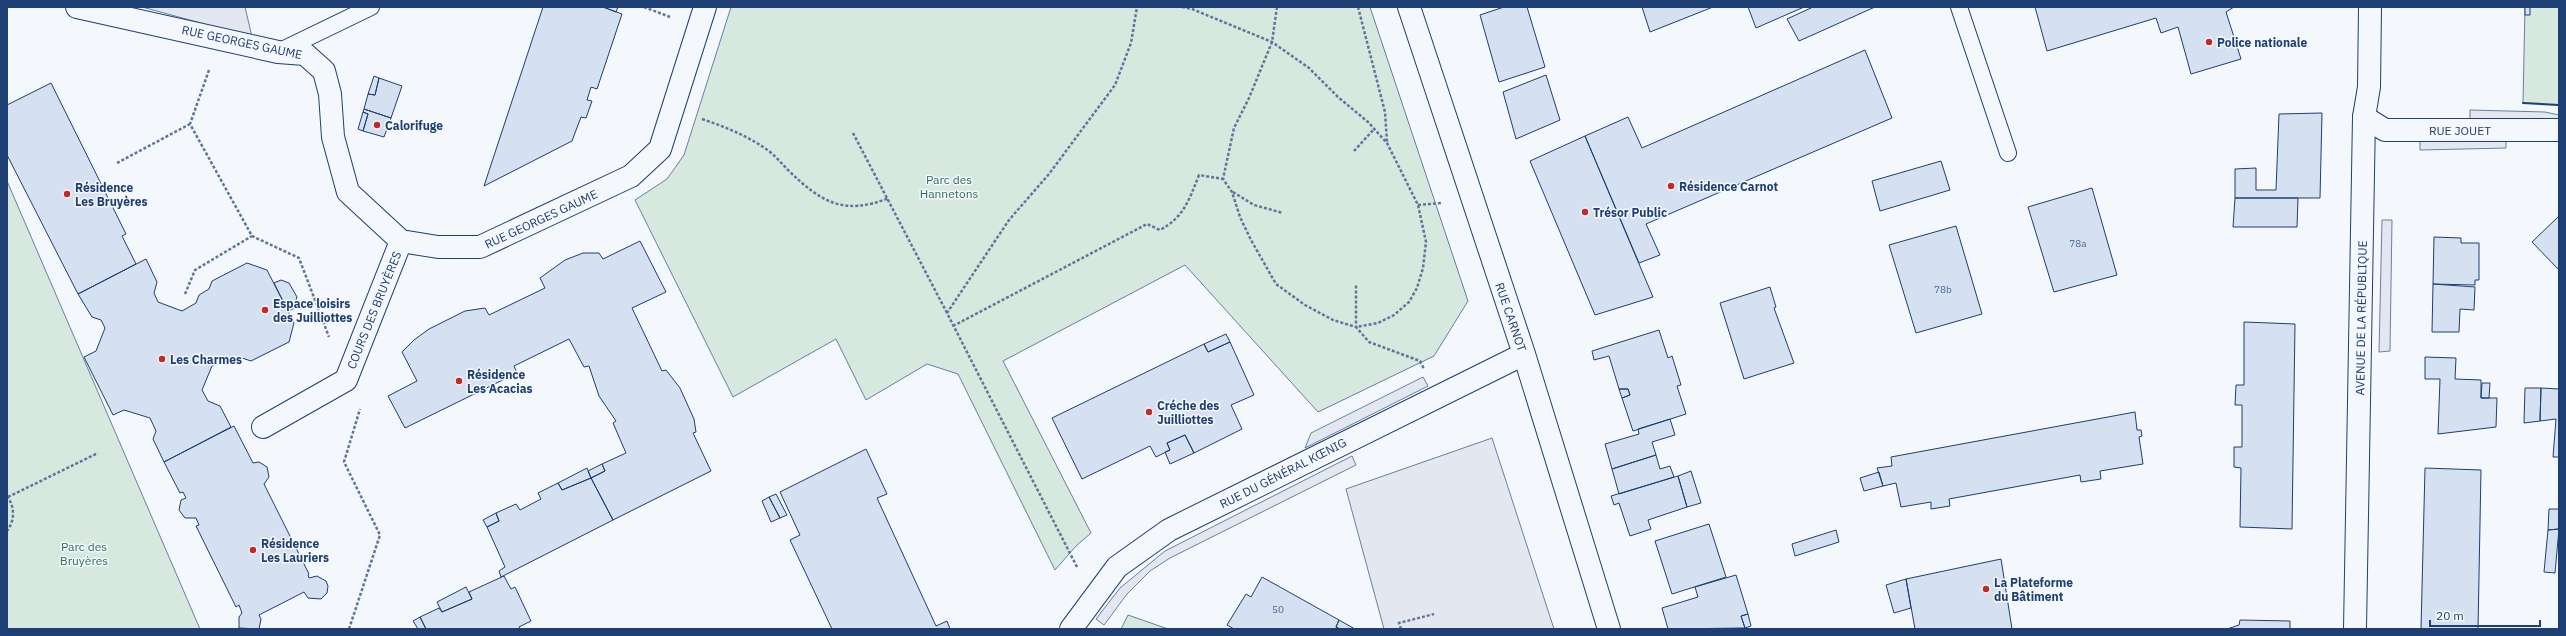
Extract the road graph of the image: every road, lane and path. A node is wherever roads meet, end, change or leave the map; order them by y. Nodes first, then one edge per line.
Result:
1 (77, 7) edge
2 (371, 7) edge
3 (644, 7) edge
4 (705, 7) edge
5 (1137, 7) edge
6 (1182, 7) edge
7 (1277, 7) edge
8 (1358, 7) edge
9 (1409, 7) edge
10 (1959, 7) edge
11 (2370, 7) edge
12 (672, 18) dead end
13 (1272, 42) junction
14 (278, 52) junction
15 (209, 70) dead end
16 (2364, 117) junction
17 (695, 120) dead end
18 (190, 124) junction
19 (1375, 128) junction
20 (2559, 130) edge
21 (853, 133) dead end
22 (1387, 143) junction
23 (1354, 151) dead end
24 (2008, 153) dead end
25 (117, 163) dead end
26 (1223, 179) junction
27 (1232, 192) junction
28 (889, 198) junction
29 (1441, 203) dead end
30 (1418, 205) junction
31 (1284, 213) dead end
32 (252, 236) junction
33 (401, 241) junction
34 (1356, 284) dead end
35 (185, 294) dead end
36 (947, 313) junction
37 (953, 326) junction
38 (1356, 327) junction
39 (331, 344) dead end
40 (1524, 354) junction
41 (1424, 369) dead end
42 (361, 404) dead end
43 (263, 427) dead end
44 (98, 453) dead end
45 (8, 497) edge
46 (7, 531) edge
47 (1077, 567) dead end
48 (1434, 614) dead end
49 (349, 629) edge
50 (1070, 629) edge
51 (1401, 629) edge
52 (1609, 629) edge
53 (2355, 629) edge

1 - 14 street, RUE GEORGES GAUME
2 - 14 lane
3 - 12 path
4 - 33 street, RUE GEORGES GAUME
5 - 36 path
6 - 13 path
7 - 13 path
8 - 22 path
9 - 40 street, RUE CARNOT
10 - 24 lane
11 - 16 street, AVENUE DE LA RÉPUBLIQUE
13 - 19 path
13 - 26 path
14 - 33 street, RUE GEORGES GAUME
15 - 18 path
16 - 20 street, RUE JOUET
16 - 53 street, AVENUE DE LA RÉPUBLIQUE
17 - 28 path
18 - 25 path
18 - 32 path
19 - 22 path
19 - 23 path
21 - 28 path
22 - 30 path
26 - 27 path
26 - 37 path
27 - 31 path
27 - 38 path
28 - 36 path
29 - 30 path
30 - 38 path
32 - 35 path
32 - 39 path
33 - 43 street, COURS DES BRUYÈRES
34 - 38 path
36 - 37 path
37 - 47 path
38 - 41 path
40 - 50 street, RUE DU GÉNÉRAL KŒNIG
40 - 52 street, RUE CARNOT
42 - 49 path
44 - 45 path
45 - 46 path
48 - 51 path

